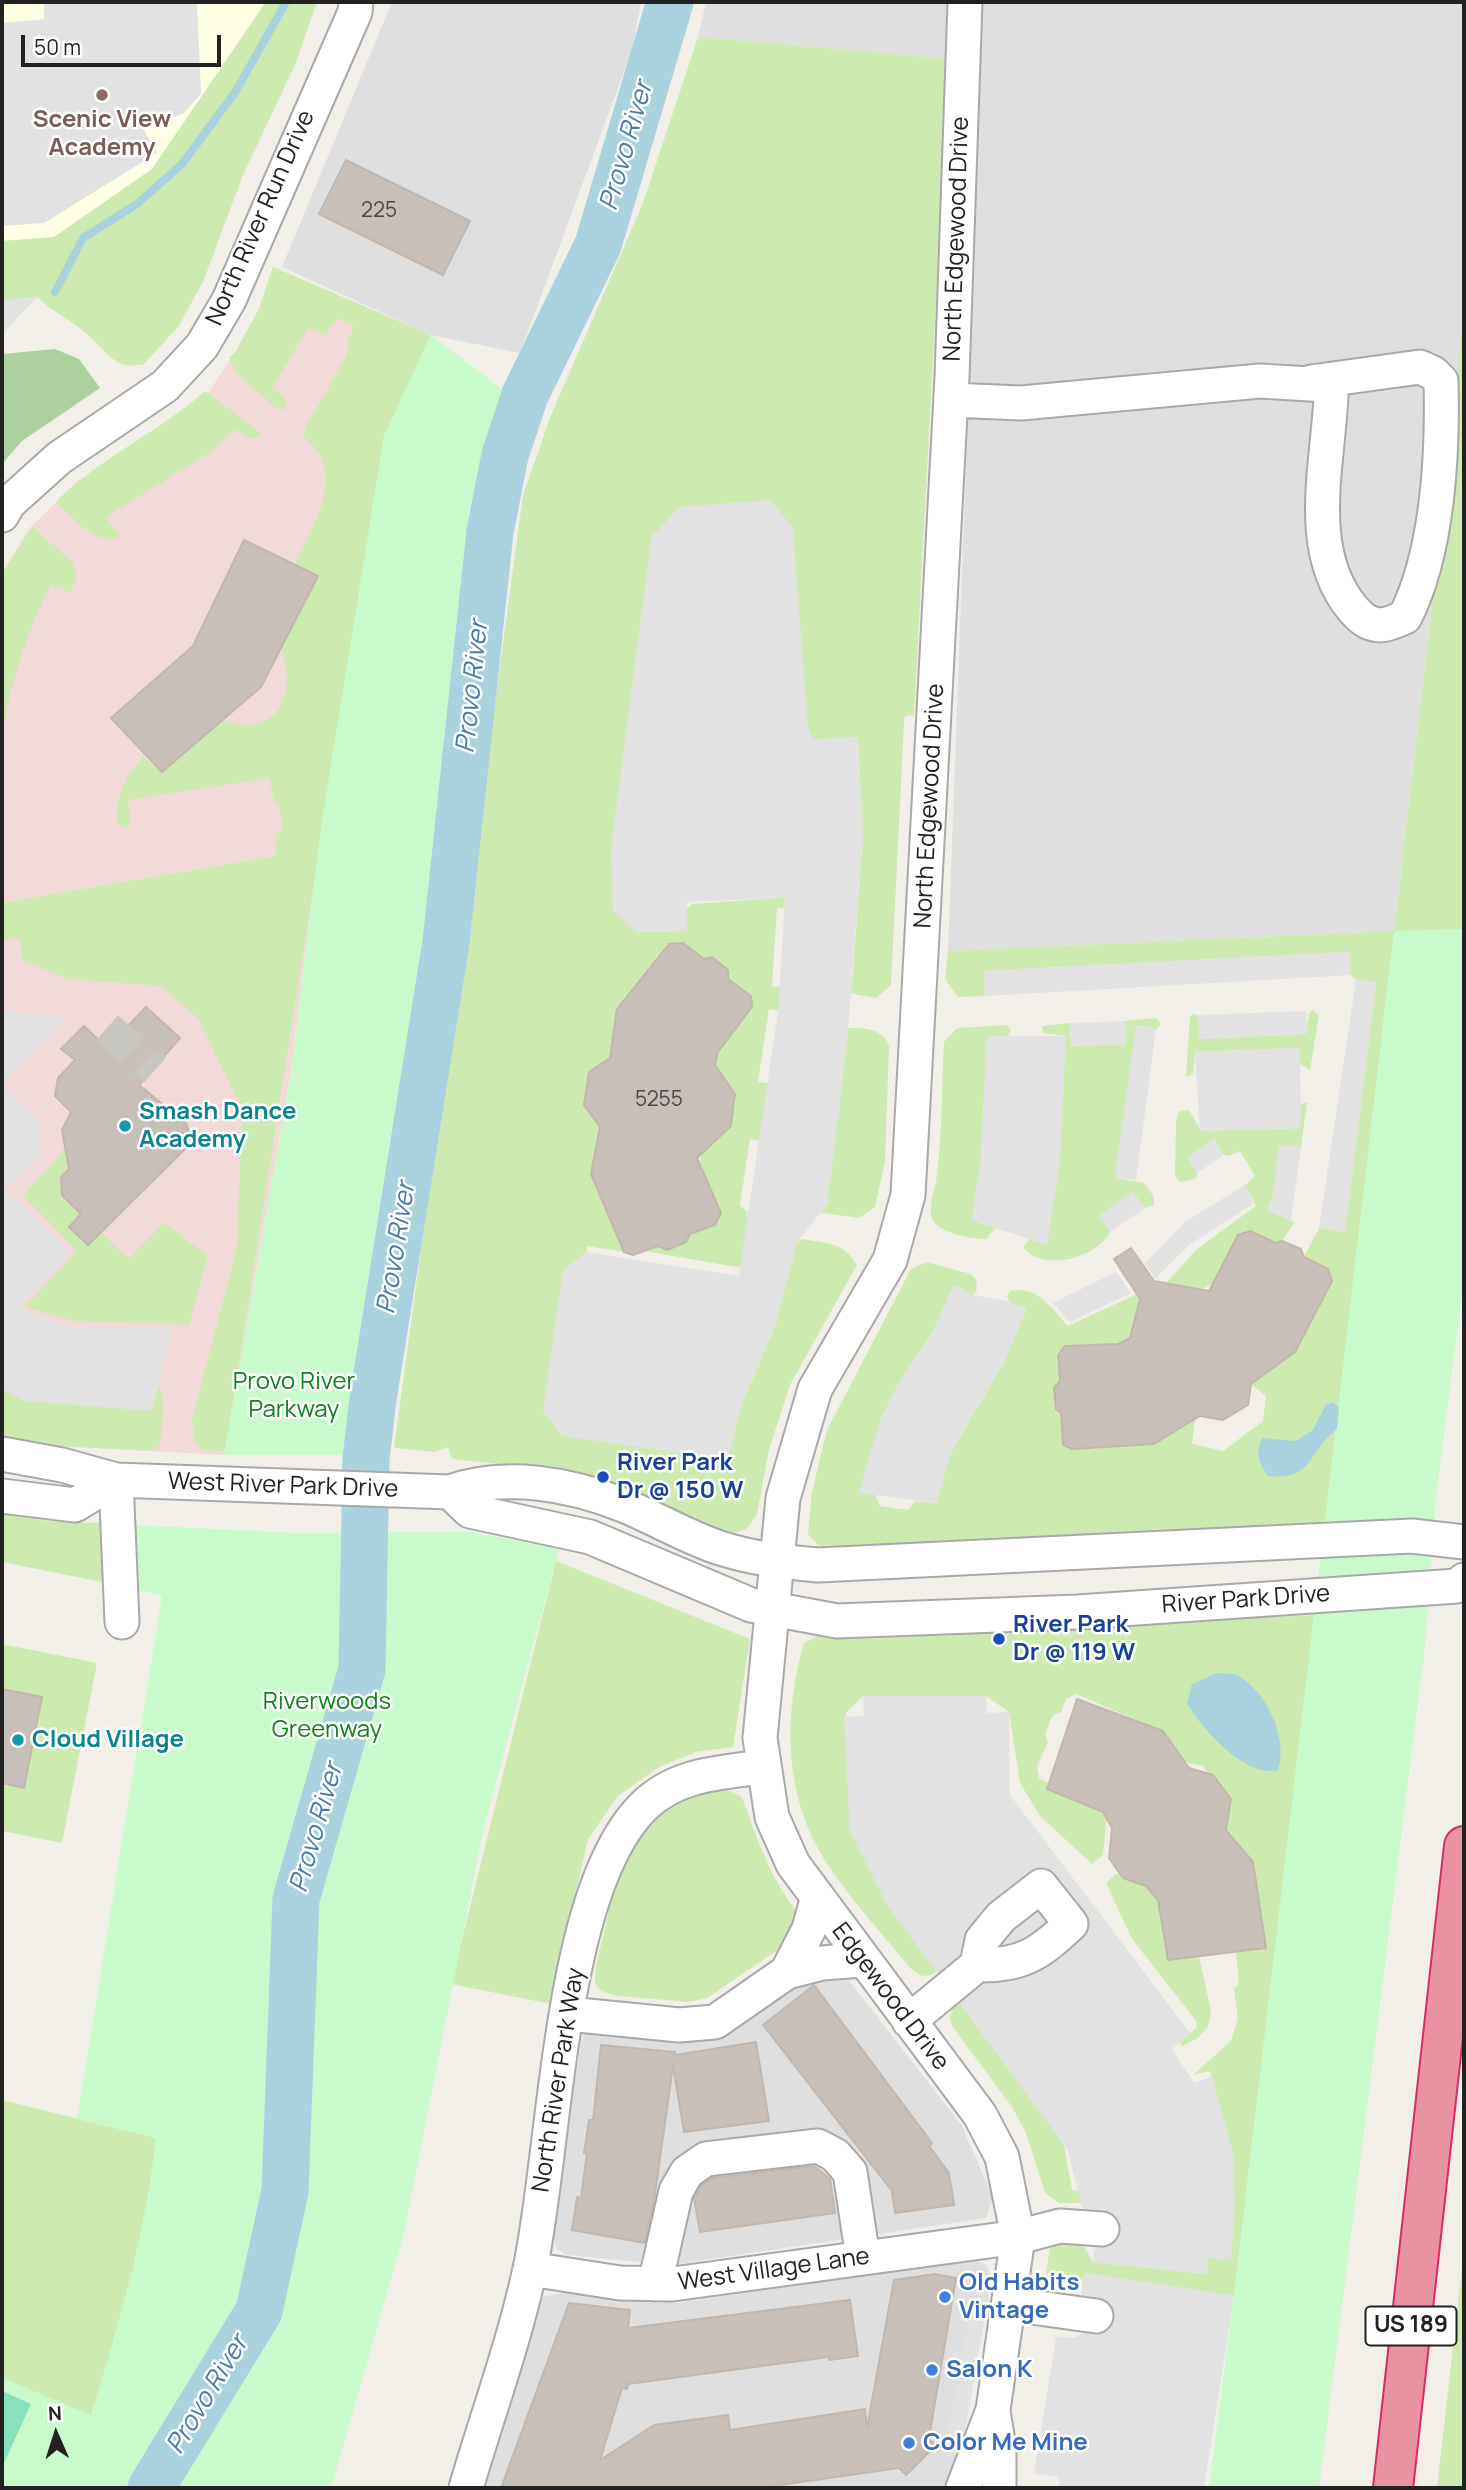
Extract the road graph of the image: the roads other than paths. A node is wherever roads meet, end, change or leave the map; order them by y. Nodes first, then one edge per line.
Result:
1 (356, 2) edge
2 (964, 2) edge
3 (1311, 382) junction
4 (951, 400) junction
5 (2, 515) edge
6 (2, 1454) edge
7 (116, 1480) junction
8 (450, 1492) junction
9 (2, 1496) edge
10 (1464, 1542) edge
11 (1464, 1580) edge
12 (776, 1585) junction
13 (122, 1622) dead end
14 (762, 1767) junction
15 (1464, 1846) edge
16 (817, 1900) junction
17 (862, 1961) junction
18 (977, 1965) dead end
19 (788, 1972) junction
20 (568, 2014) junction
21 (909, 2021) junction
22 (1102, 2229) dead end
23 (1018, 2237) junction
24 (863, 2258) junction
25 (530, 2269) junction
26 (655, 2284) junction
27 (1010, 2304) junction
28 (1096, 2316) dead end
29 (993, 2410) junction
30 (466, 2488) edge
31 (963, 2488) edge
32 (999, 2488) edge
33 (1393, 2488) edge

1 - 5 street, North River Run Drive
2 - 4 street, North Edgewood Drive
3 - 3 street
3 - 4 street
4 - 12 street, North Edgewood Drive
6 - 7 street, West River Park Drive
7 - 8 street, West River Park Drive
7 - 9 street
7 - 13 street
8 - 12 street
8 - 12 street, West River Park Drive
10 - 12 street
11 - 12 street, River Park Drive
12 - 14 street, Edgewood Drive
14 - 16 street, Edgewood Drive
14 - 20 street, North River Park Way
15 - 33 highway, US 189
16 - 17 street, Edgewood Drive
16 - 19 street
17 - 19 street
17 - 21 street, Edgewood Drive
18 - 21 street
19 - 20 street
20 - 25 street, North River Park Way
21 - 23 street, Edgewood Drive
22 - 23 street, West Village Lane
23 - 24 street, West Village Lane
23 - 27 street, Edgewood Drive
24 - 26 street, West Village Lane
24 - 26 street
25 - 26 street, West Village Lane
25 - 30 street, North River Park Way
27 - 28 street
27 - 29 street, Edgewood Drive
29 - 31 street, Edgewood Drive
29 - 32 street, Edgewood Drive

